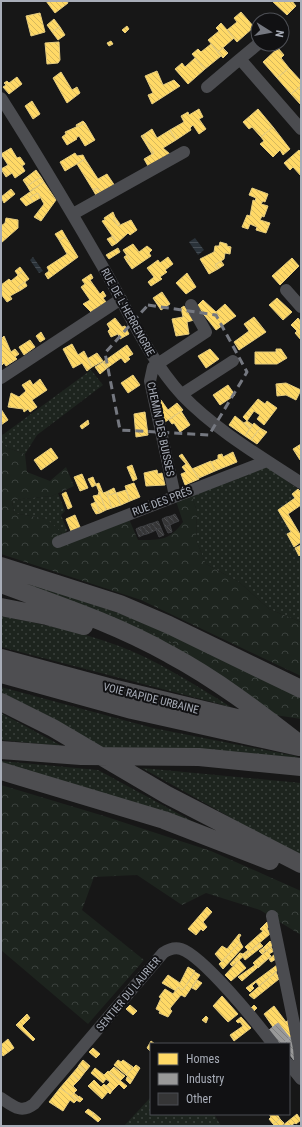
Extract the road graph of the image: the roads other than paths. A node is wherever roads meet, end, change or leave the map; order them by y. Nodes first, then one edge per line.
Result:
1 (250, 51) edge
2 (240, 59) junction
3 (207, 87) dead end
4 (1, 98) edge
5 (301, 129) edge
6 (184, 152) dead end
7 (73, 214) junction
8 (286, 290) dead end
9 (121, 299) junction
10 (191, 305) dead end
11 (301, 307) edge
12 (233, 360) dead end
13 (157, 364) junction
14 (1, 378) edge
15 (182, 394) junction
16 (266, 461) junction
17 (301, 483) edge
18 (175, 496) junction
19 (58, 542) dead end
20 (1, 566) edge
21 (1, 584) edge
22 (1, 607) edge
23 (1, 658) edge
24 (1, 674) edge
25 (211, 683) junction
26 (301, 689) edge
27 (1, 702) edge
28 (301, 733) edge
29 (301, 746) edge
30 (1, 750) edge
31 (301, 753) edge
32 (301, 767) edge
33 (1, 771) edge
34 (301, 864) edge
35 (301, 875) edge
36 (272, 916) dead end
37 (272, 1043) edge
38 (290, 1065) edge
39 (301, 1071) edge
40 (301, 1079) edge
41 (1, 1098) edge

1 - 2 street
2 - 3 street
2 - 5 street
4 - 7 street, RUE DE L'HERRENGRIE
6 - 7 street
7 - 9 street, RUE DE L'HERRENGRIE
8 - 11 street
9 - 13 street, RUE DE L'HERRENGRIE
9 - 14 street
10 - 13 street
12 - 15 street
13 - 15 street, RUE DE L'HERRENGRIE
13 - 18 street, CHEMIN DES BUISSES
15 - 16 street, RUE DE L'HERRENGRIE
16 - 17 street, RUE DE L'HERRENGRIE
16 - 18 street, RUE DES PRÉS
18 - 19 street, RUE DES PRÉS
20 - 26 highway
21 - 25 highway
22 - 25 highway
23 - 28 highway, VOIE RAPIDE URBAINE
24 - 29 highway, VOIE RAPIDE URBAINE
25 - 29 highway
25 - 31 highway
27 - 34 highway
30 - 32 highway
33 - 35 highway
36 - 39 street
37 - 41 street, SENTIER DU LAURIER
38 - 40 street

